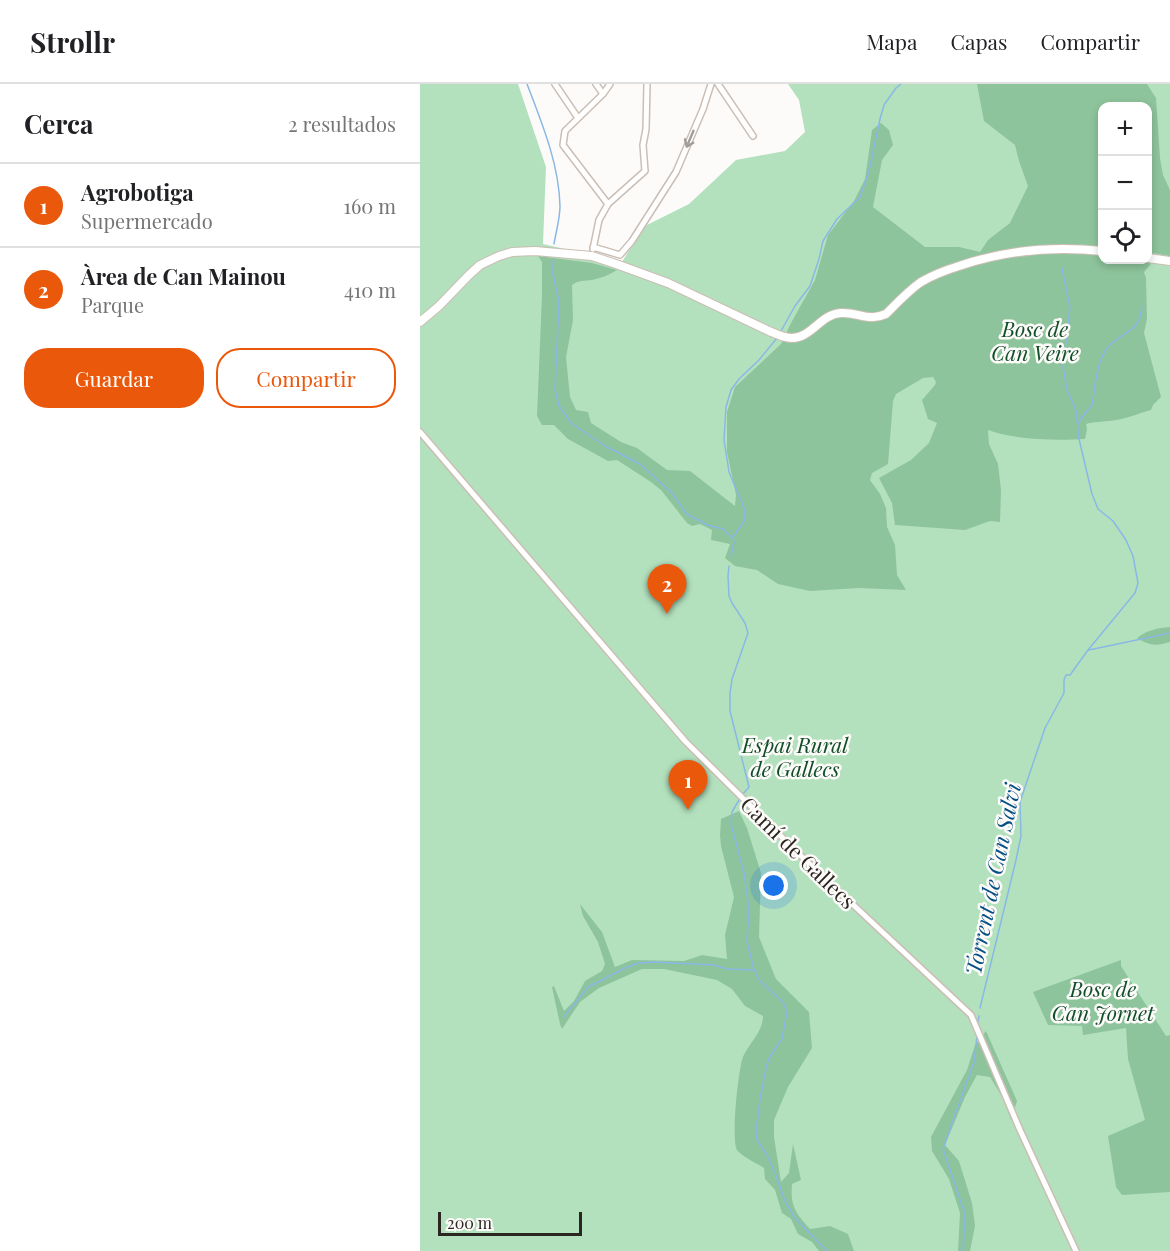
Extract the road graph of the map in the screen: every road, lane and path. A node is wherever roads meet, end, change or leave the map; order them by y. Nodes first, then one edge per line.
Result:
1 (555, 84) edge
2 (596, 84) edge
3 (610, 84) edge
4 (647, 84) edge
5 (711, 84) edge
6 (718, 84) edge
7 (603, 94) junction
8 (578, 118) junction
9 (753, 136) dead end
10 (608, 204) junction
11 (1098, 251) edge
12 (592, 252) junction
13 (1152, 259) edge
14 (1170, 261) edge
15 (420, 322) edge
16 (420, 432) edge
17 (1076, 1251) edge

1 - 8 street
2 - 7 street
3 - 7 street
4 - 10 street
5 -> 12 street
6 - 9 street
7 - 8 street
8 - 10 street
10 - 12 street
11 - 12 main road
12 - 15 main road
13 - 14 main road
16 - 17 street, Camí de Gallecs

